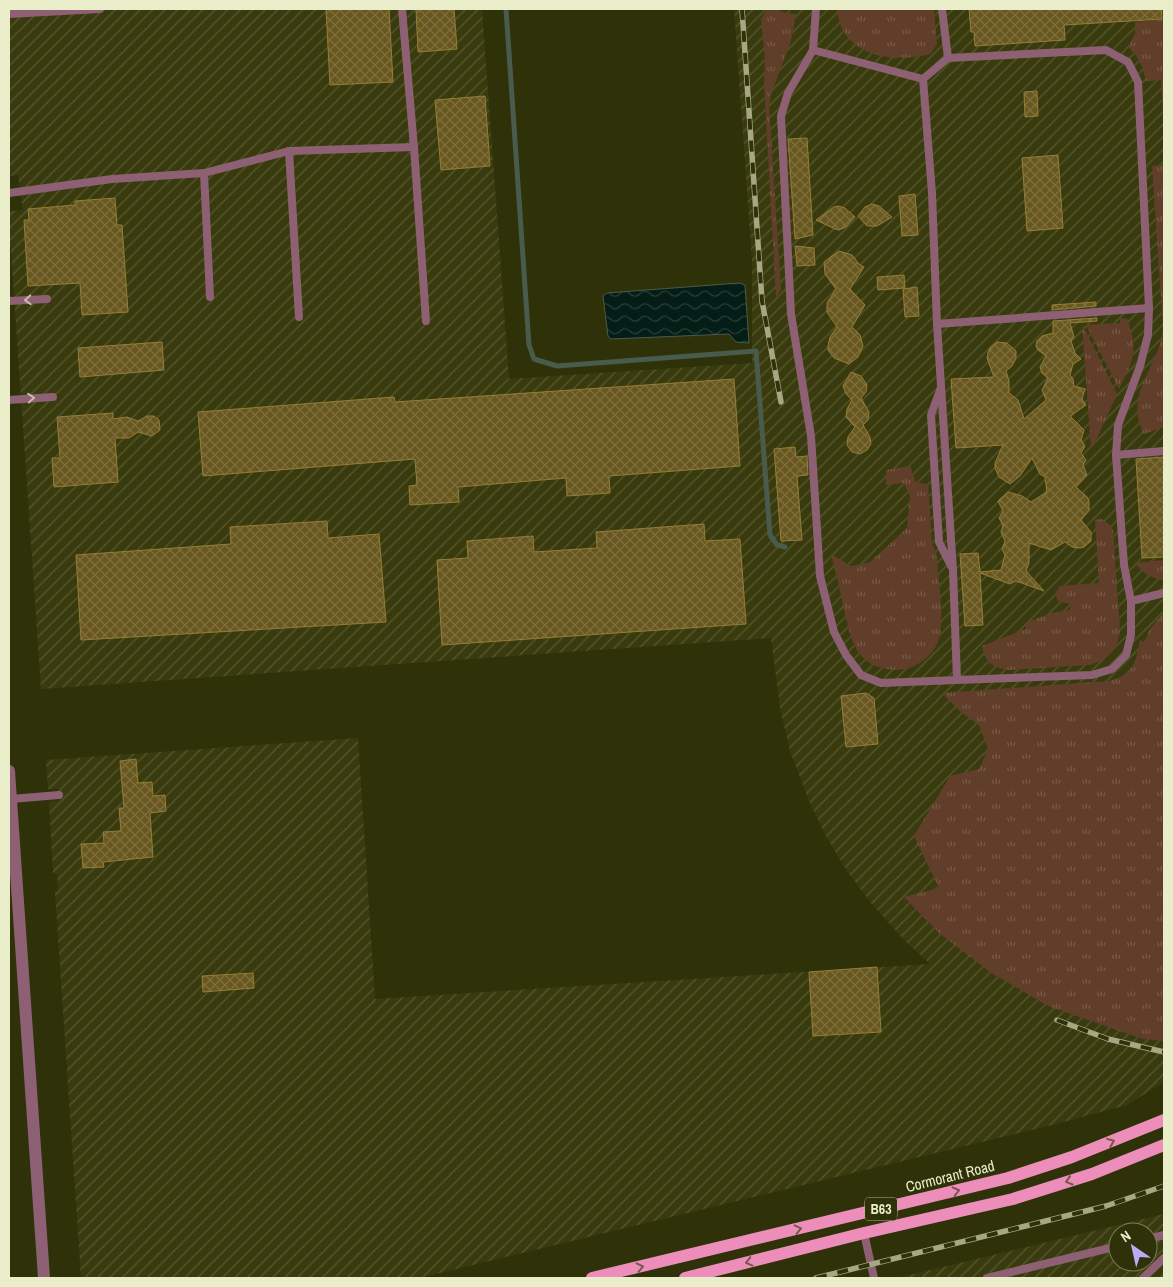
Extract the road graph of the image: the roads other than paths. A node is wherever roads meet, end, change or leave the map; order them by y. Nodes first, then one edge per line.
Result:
1 (100, 9) edge
2 (402, 9) edge
3 (816, 9) edge
4 (942, 9) edge
5 (9, 14) edge
6 (813, 50) junction
7 (948, 58) junction
8 (923, 79) junction
9 (414, 147) junction
10 (289, 151) junction
11 (204, 173) junction
12 (9, 193) edge
13 (210, 297) dead end
14 (47, 299) dead end
15 (9, 301) edge
16 (1149, 308) junction
17 (299, 316) dead end
18 (426, 321) dead end
19 (937, 324) junction
20 (942, 386) junction
21 (53, 396) dead end
22 (9, 400) edge
23 (1164, 451) edge
24 (1116, 455) junction
25 (953, 570) junction
26 (1164, 593) edge
27 (1131, 601) junction
28 (957, 680) junction
29 (9, 771) edge
30 (59, 795) dead end
31 (11, 799) junction
32 (1164, 1120) edge
33 (1164, 1145) edge
34 (864, 1233) junction
35 (1108, 1248) edge
36 (1164, 1258) edge
37 (44, 1278) edge
38 (592, 1278) edge
39 (686, 1278) edge
40 (874, 1278) edge
41 (987, 1278) edge
42 (1143, 1278) edge

1 - 5 lane
2 - 9 lane
3 - 6 lane
4 - 7 lane
6 - 8 lane
6 - 28 lane
7 - 8 lane
7 - 16 lane
8 - 19 lane
9 - 10 lane
9 - 18 lane
10 - 11 lane
10 - 17 lane
11 - 12 lane
11 - 13 lane
14 -> 15 lane
16 - 19 lane
16 - 24 lane
19 - 20 lane
20 - 25 lane
20 - 25 lane
22 -> 21 lane
23 - 24 lane
24 - 27 lane
25 - 28 lane
26 - 27 lane
27 - 28 lane
29 - 31 street
30 - 31 lane
31 - 37 street
38 -> 32 main road, Cormorant Road / B63
33 -> 34 main road, B63
34 -> 39 main road, B63
34 - 40 lane
35 - 41 lane
36 - 42 lane

